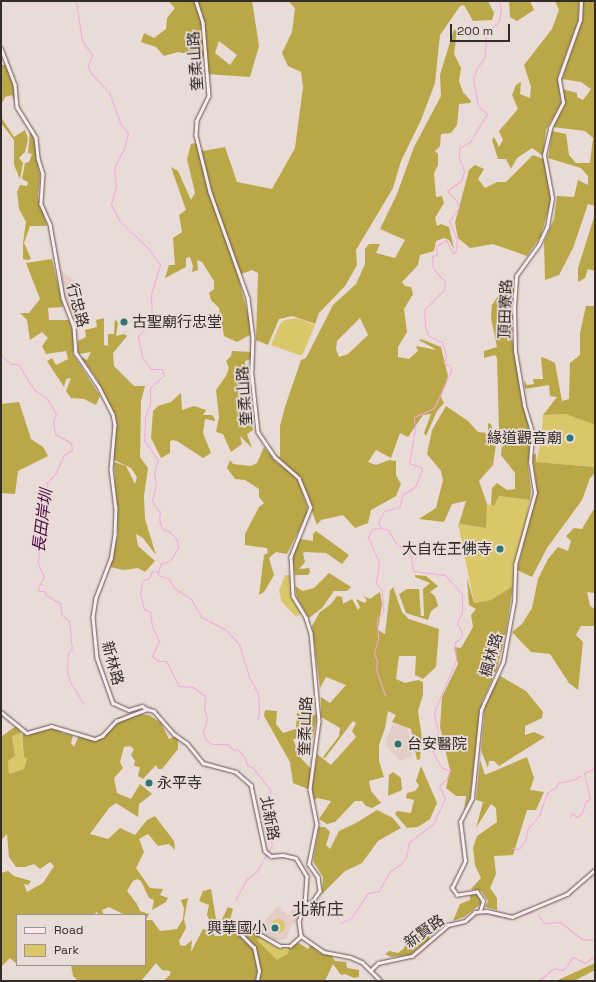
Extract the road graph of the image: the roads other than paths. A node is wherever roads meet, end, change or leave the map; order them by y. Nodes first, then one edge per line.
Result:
1 (196, 1) edge
2 (581, 1) edge
3 (1, 48) edge
4 (107, 568) joint
5 (514, 582) joint
6 (147, 709) junction
7 (1, 712) edge
8 (595, 870) edge
9 (304, 904) junction
10 (480, 911) junction
11 (301, 936) junction
12 (371, 970) junction
13 (258, 981) edge
14 (381, 981) edge

1 - 9 street, 奎柔山路
2 - 5 street, 頂田寮路
3 - 4 street, 行忠路
4 - 6 street, 新林路
5 - 10 street, 楓林路
6 - 7 street
6 - 9 street, 北新路
8 - 10 street
9 - 11 street, 北新路
10 - 12 street, 新賢路
11 - 12 street
11 - 13 street
12 - 14 street

